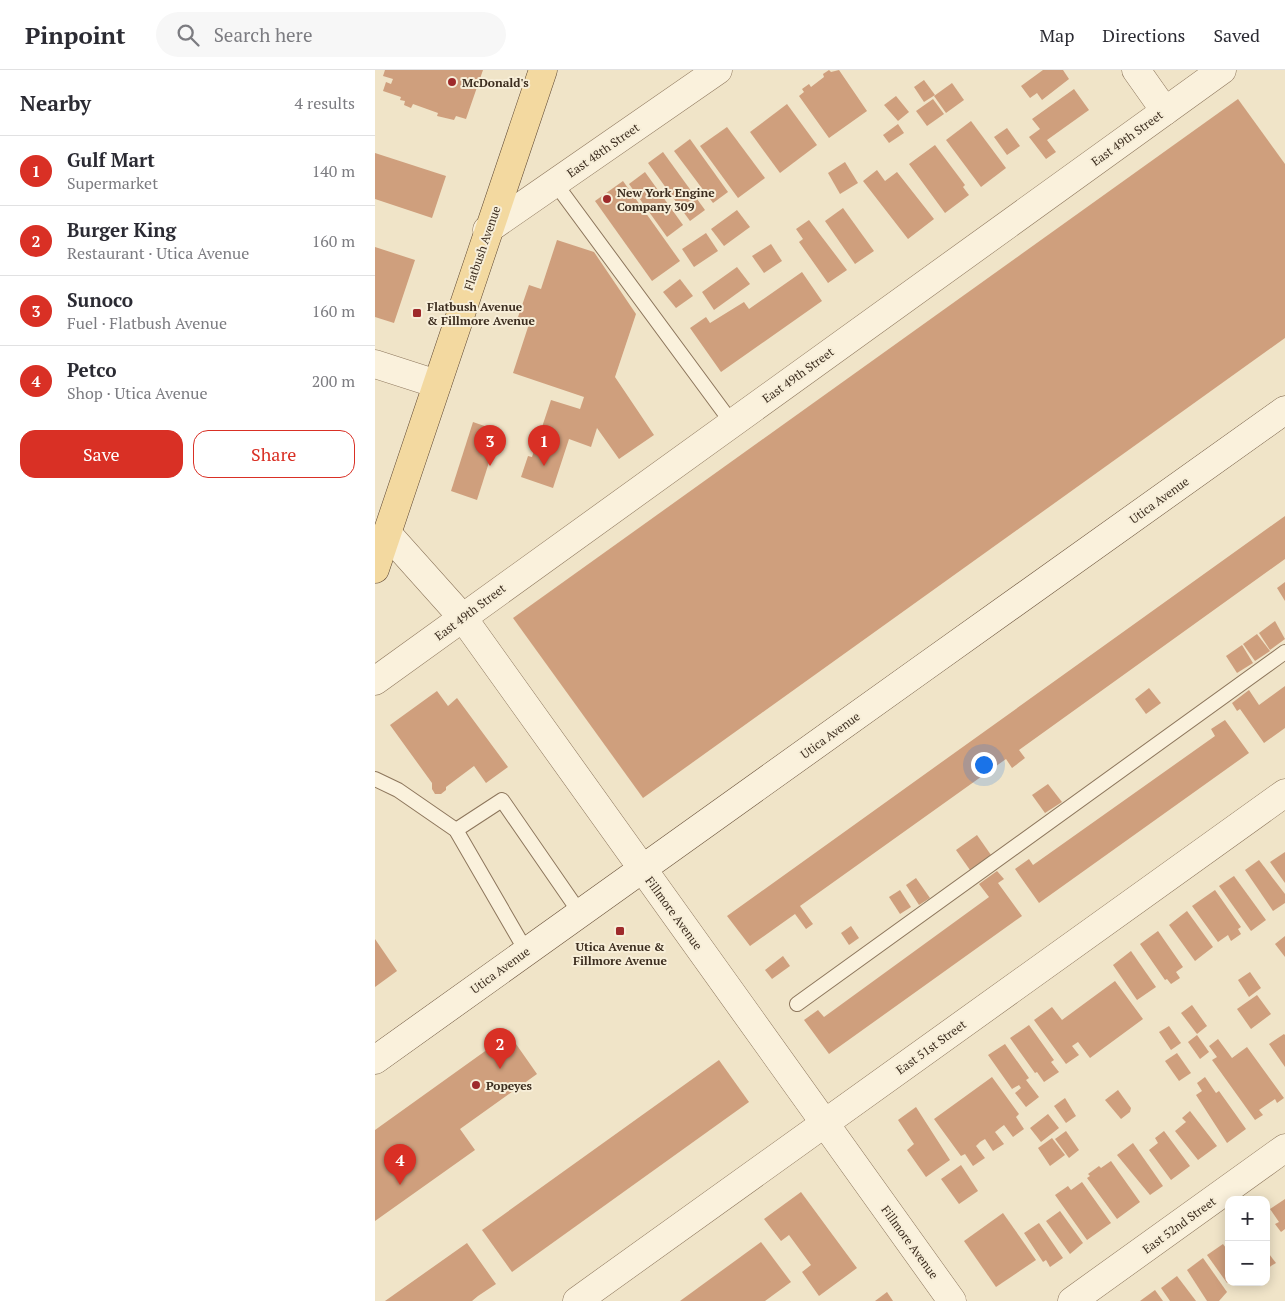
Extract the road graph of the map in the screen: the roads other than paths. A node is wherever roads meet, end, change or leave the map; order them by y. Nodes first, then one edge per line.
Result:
1 (543, 70) edge
2 (718, 70) edge
3 (1135, 70) edge
4 (1222, 70) edge
5 (1165, 111) junction
6 (555, 183) junction
7 (487, 230) junction
8 (375, 364) edge
9 (437, 384) junction
10 (1285, 410) edge
11 (732, 423) junction
12 (387, 533) junction
13 (375, 570) edge
14 (463, 618) junction
15 (1285, 652) edge
16 (375, 681) edge
17 (375, 779) edge
18 (1285, 793) edge
19 (456, 830) junction
20 (643, 870) junction
21 (580, 913) junction
22 (525, 951) junction
23 (797, 1004) dead end
24 (375, 1060) edge
25 (825, 1124) junction
26 (1285, 1148) edge
27 (577, 1301) edge
28 (952, 1301) edge
29 (1072, 1301) edge

1 - 7 main road, Flatbush Avenue
2 - 6 street, East 48th Street
3 - 5 street
4 - 5 street, East 49th Street
5 - 11 street, East 49th Street
6 - 7 street, East 48th Street
6 - 11 lane
7 - 9 main road, Flatbush Avenue
8 - 9 street
9 - 12 main road, Flatbush Avenue
10 - 20 street, Utica Avenue
11 - 14 street, East 49th Street
12 - 13 main road, Flatbush Avenue
12 - 14 street, Fillmore Avenue
14 - 16 street, East 49th Street
14 - 20 street, Fillmore Avenue
15 - 23 lane
17 - 19 lane
18 - 25 street, East 51st Street
19 - 21 lane
19 - 22 lane
20 - 21 street, Utica Avenue
20 - 25 street, Fillmore Avenue
21 - 22 street, Utica Avenue
22 - 24 street, Utica Avenue
25 - 27 street, East 51st Street
25 - 28 street, Fillmore Avenue
26 - 29 street, East 52nd Street

